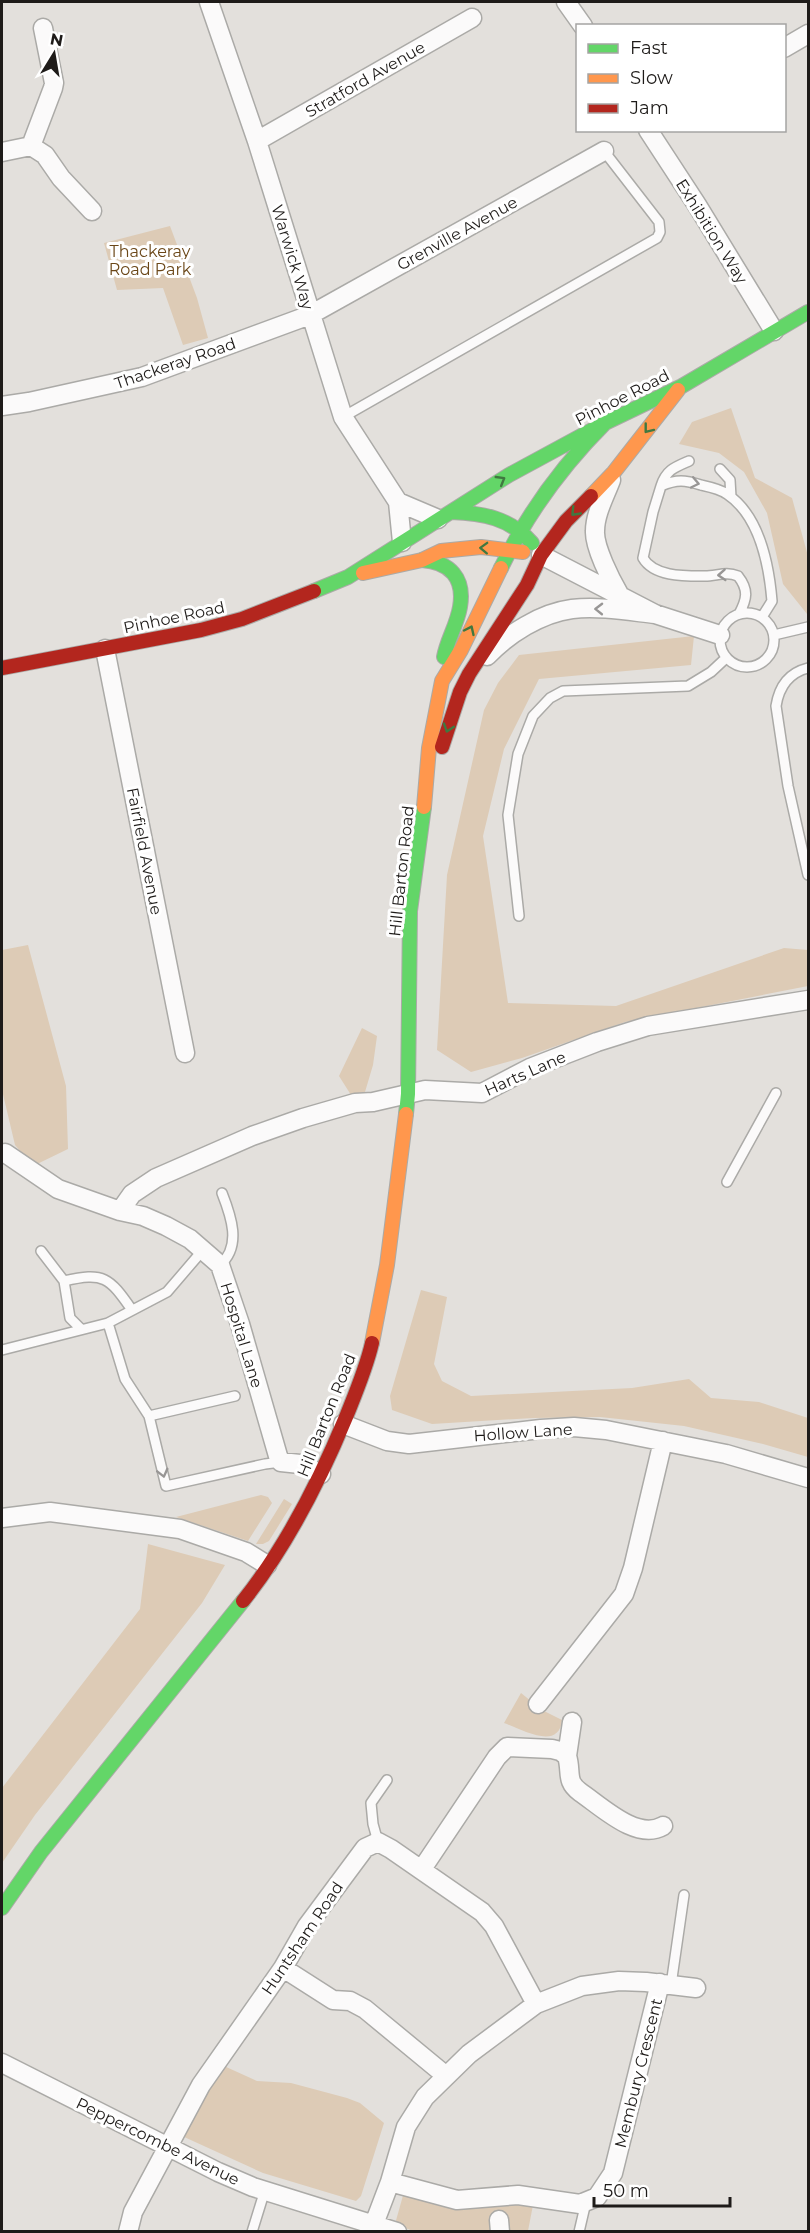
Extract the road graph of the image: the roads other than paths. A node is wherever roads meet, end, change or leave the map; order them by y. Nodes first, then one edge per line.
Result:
1 (209, 2) edge
2 (566, 2) edge
3 (472, 18) dead end
4 (582, 24) edge
5 (43, 28) dead end
6 (808, 34) edge
7 (786, 47) edge
8 (649, 132) edge
9 (257, 141) junction
10 (31, 146) junction
11 (604, 151) joint
12 (2, 152) edge
13 (92, 211) dead end
14 (808, 312) edge
15 (310, 315) junction
16 (774, 332) junction
17 (682, 386) junction
18 (2, 406) edge
19 (343, 417) junction
20 (605, 423) junction
21 (689, 461) dead end
22 (720, 469) dead end
23 (614, 472) junction
24 (662, 486) junction
25 (731, 497) junction
26 (398, 502) junction
27 (445, 515) junction
28 (523, 530) junction
29 (402, 542) junction
30 (509, 551) junction
31 (542, 555) junction
32 (422, 560) junction
33 (348, 577) junction
34 (619, 594) junction
35 (655, 614) junction
36 (739, 614) junction
37 (762, 617) junction
38 (808, 627) edge
39 (720, 635) junction
40 (774, 635) junction
41 (105, 649) junction
42 (726, 658) junction
43 (2, 668) edge
44 (808, 668) edge
45 (469, 674) junction
46 (442, 681) junction
47 (425, 798) junction
48 (808, 874) edge
49 (519, 916) dead end
50 (808, 1000) edge
51 (184, 1053) dead end
52 (776, 1093) dead end
53 (408, 1094) junction
54 (5, 1153) dead end
55 (727, 1182) dead end
56 (222, 1193) dead end
57 (120, 1211) junction
58 (203, 1250) junction
59 (40, 1251) dead end
60 (220, 1266) junction
61 (64, 1281) junction
62 (132, 1310) junction
63 (108, 1323) junction
64 (81, 1329) junction
65 (2, 1350) edge
66 (235, 1396) dead end
67 (149, 1416) junction
68 (343, 1424) junction
69 (663, 1441) junction
70 (281, 1462) junction
71 (321, 1474) junction
72 (808, 1478) edge
73 (2, 1518) edge
74 (267, 1565) junction
75 (538, 1704) dead end
76 (572, 1722) dead end
77 (567, 1756) junction
78 (387, 1780) dead end
79 (663, 1826) dead end
80 (378, 1842) junction
81 (422, 1869) junction
82 (684, 1895) dead end
83 (2, 1908) edge
84 (283, 1968) junction
85 (665, 1984) junction
86 (696, 1988) dead end
87 (536, 2004) junction
88 (2, 2063) edge
89 (445, 2075) junction
90 (167, 2147) junction
91 (390, 2182) junction
92 (265, 2190) junction
93 (586, 2202) junction
94 (372, 2228) edge
95 (128, 2232) edge
96 (252, 2232) edge
97 (397, 2232) edge
98 (579, 2232) edge

1 - 9 street, Warwick Way
2 - 4 street
3 - 9 street, Stratford Avenue
5 - 10 street
6 - 7 street
8 - 16 street, Exhibition Way
9 - 15 street, Warwick Way
10 - 12 street
10 - 13 street
11 - 15 street, Grenville Avenue
11 - 19 lane
14 - 16 main road, Pinhoe Road
15 - 18 street, Thackeray Road
15 - 19 street, Warwick Way
16 - 17 main road, Pinhoe Road
17 - 20 main road, Pinhoe Road
17 -> 23 main road, Hill Barton Road
19 - 26 street, Warwick Way
27 -> 20 main road, Pinhoe Road
20 - 28 main road, Hill Barton Road
21 - 24 lane
22 - 25 lane
23 -> 31 main road, Hill Barton Road
23 - 34 street
24 -> 25 lane
36 -> 24 lane
25 - 37 lane
26 - 27 street
26 - 29 street, Warwick Way
27 - 28 main road
27 - 29 main road, Pinhoe Road
28 - 30 main road, Hill Barton Road
28 - 31 main road
29 - 33 main road, Pinhoe Road
30 - 31 main road, Pinhoe Road
30 -> 32 main road, Pinhoe Road
46 -> 30 main road, Hill Barton Road
31 - 34 street
31 - 45 main road, Hill Barton Road
32 - 33 main road, Pinhoe Road
32 - 46 main road, Pinhoe Road
33 - 41 main road, Pinhoe Road
34 - 35 street
35 - 39 street
35 -> 45 street
36 - 37 lane
36 - 39 lane
37 - 40 lane
38 - 40 lane
39 - 42 lane
40 - 42 lane
41 - 43 main road, Pinhoe Road
41 - 51 street, Fairfield Avenue
42 - 49 lane
44 - 48 lane
45 -> 47 main road, Hill Barton Road
46 - 47 main road, Hill Barton Road
47 - 53 main road, Hill Barton Road
50 - 53 street, Harts Lane
52 - 55 lane
53 - 57 street, Harts Lane
53 - 68 main road, Hill Barton Road
54 - 57 street, Hospital Lane
56 - 60 lane
57 - 58 street, Hospital Lane
58 - 60 street, Hospital Lane
58 - 62 lane
59 - 61 lane
60 - 70 street, Hospital Lane
61 - 62 lane
61 - 64 lane
62 - 63 lane
63 - 64 lane
63 - 67 lane
64 - 65 lane
66 - 67 lane
67 -> 70 lane
68 - 69 street, Hollow Lane
68 - 71 main road, Hill Barton Road
69 - 72 street, Hollow Lane
69 - 75 street
70 - 71 street
71 - 74 main road, Hill Barton Road
73 - 74 street
74 - 83 main road, Hill Barton Road
76 - 77 street
77 - 79 street
77 - 81 street
78 - 80 lane
80 - 81 street
80 - 84 street, Huntsham Road
81 - 87 street
82 - 85 lane
84 - 89 street
84 - 90 street, Huntsham Road
85 - 86 street
85 - 87 street
85 - 93 street, Membury Crescent
87 - 89 street
88 - 90 street, Peppercombe Avenue
89 - 91 street
90 - 92 street, Peppercombe Avenue
90 - 95 street, Huntsham Road
91 - 93 street
91 - 94 street
92 - 94 street, Peppercombe Avenue
92 - 96 lane
93 - 98 lane
94 - 97 street, Peppercombe Avenue

